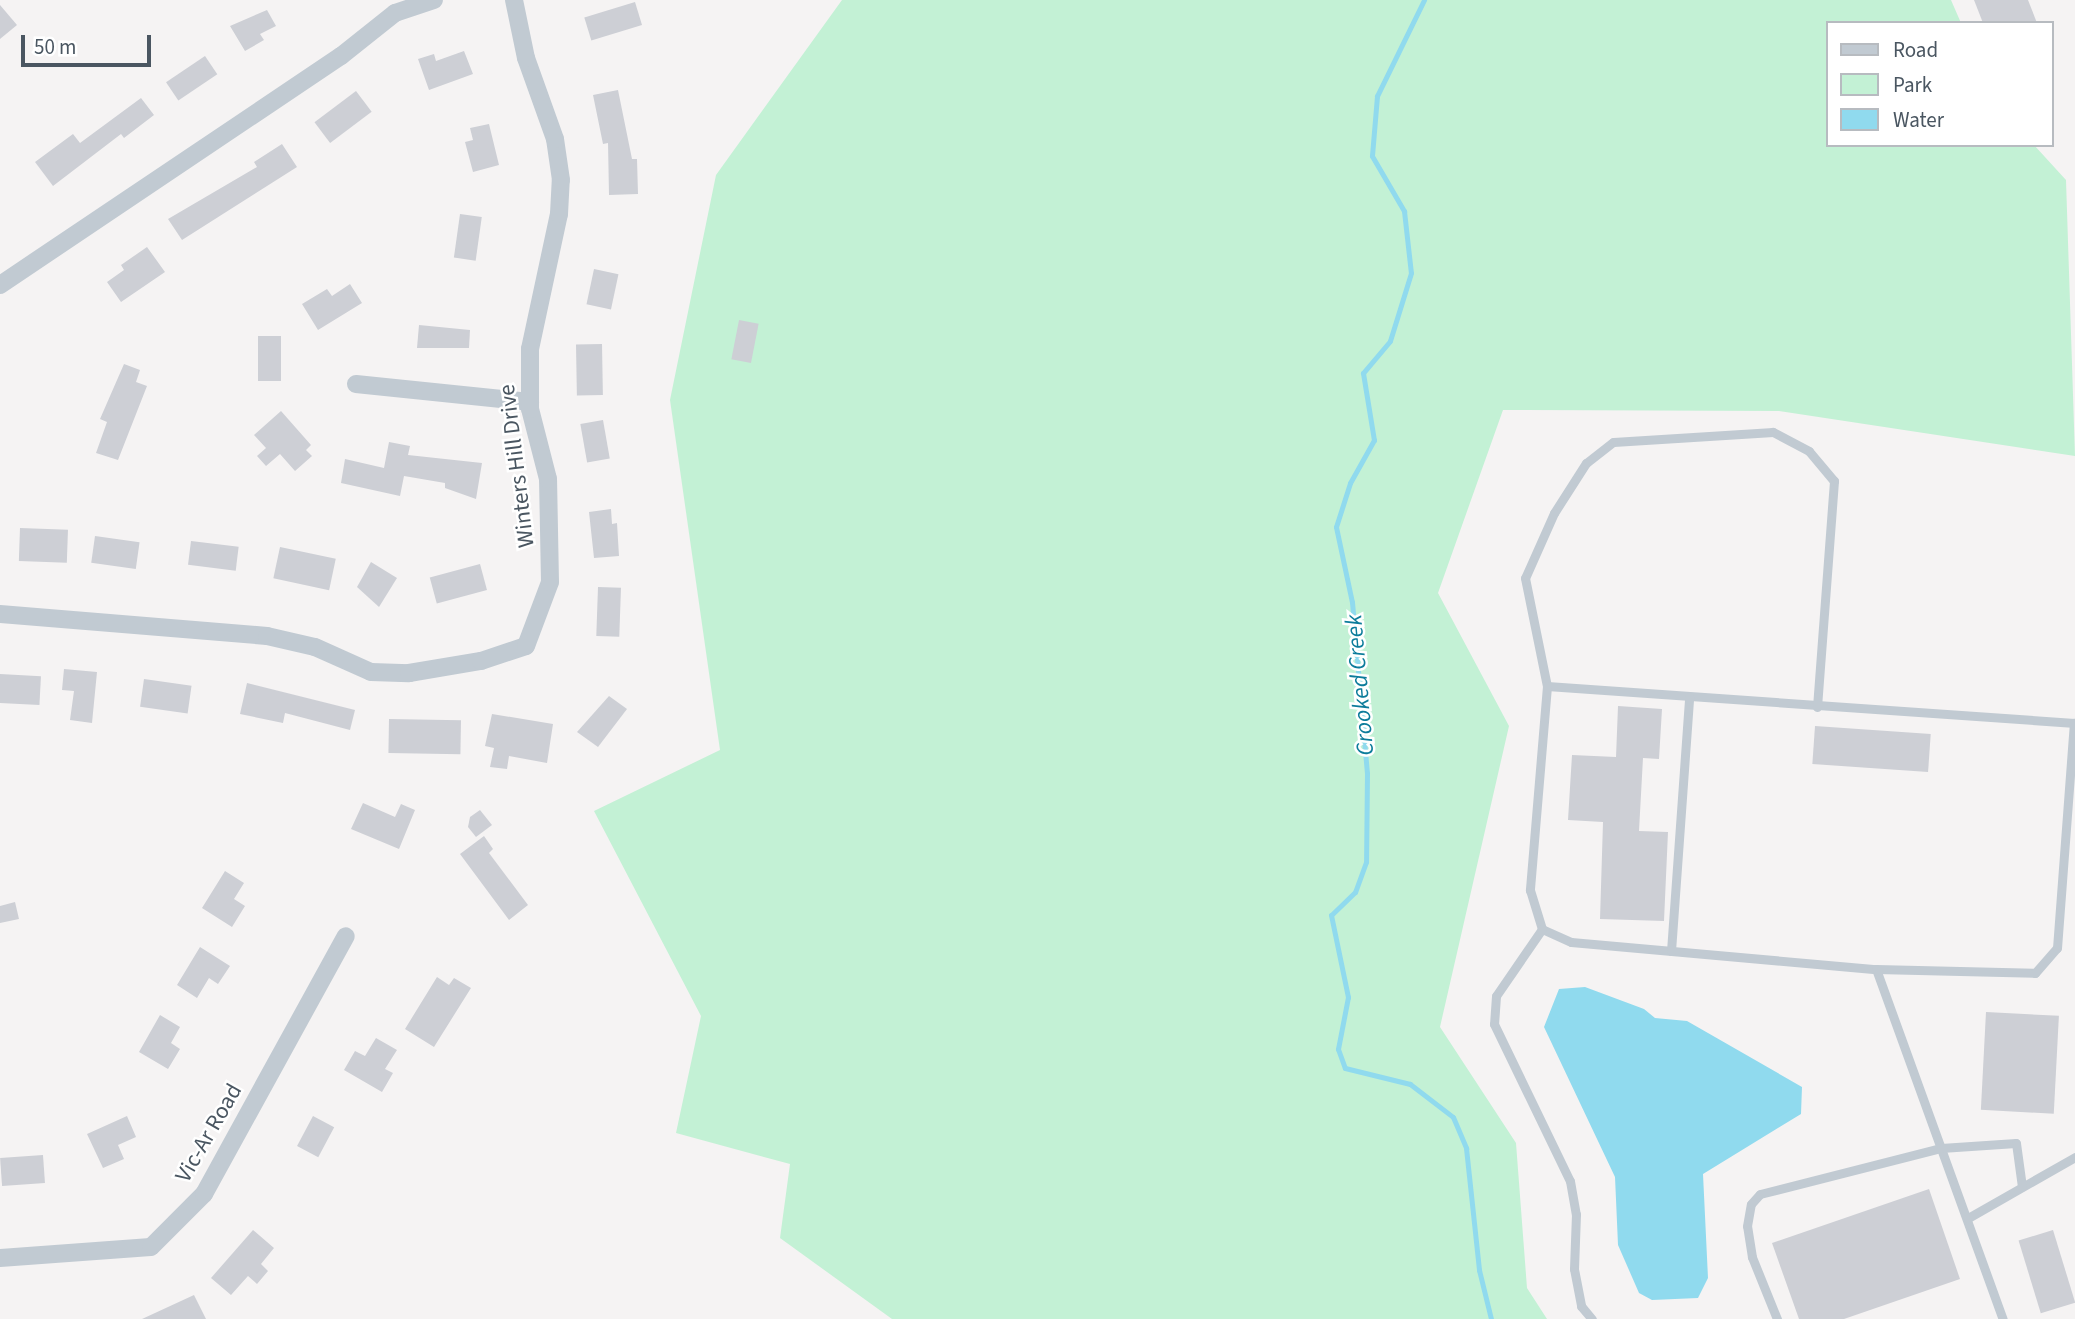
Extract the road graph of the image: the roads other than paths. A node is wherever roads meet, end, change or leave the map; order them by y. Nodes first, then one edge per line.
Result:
1 (434, 0) edge
2 (514, 0) edge
3 (0, 285) edge
4 (356, 384) dead end
5 (530, 402) junction
6 (0, 614) edge
7 (1547, 686) junction
8 (1689, 697) junction
9 (1817, 707) junction
10 (2074, 723) edge
11 (1542, 929) junction
12 (346, 936) dead end
13 (1671, 951) junction
14 (1876, 970) junction
15 (1941, 1148) junction
16 (2075, 1157) edge
17 (2022, 1187) junction
18 (1968, 1218) junction
19 (0, 1258) edge
20 (1592, 1319) edge
21 (1777, 1319) edge
22 (2003, 1319) edge

1 - 3 street
2 - 5 street, Winters Hill Drive
4 - 5 street
5 - 6 street, Winters Hill Drive
7 - 8 lane
7 - 9 lane
7 - 11 lane
8 - 9 lane
8 - 13 lane
9 - 10 lane
10 - 14 lane
11 - 13 lane
11 - 20 lane
12 - 19 street, Vic-Ar Road
13 - 14 lane
14 - 15 lane
15 - 17 lane
15 - 18 lane
15 - 21 lane
16 - 17 lane
17 - 18 lane
18 - 22 lane

